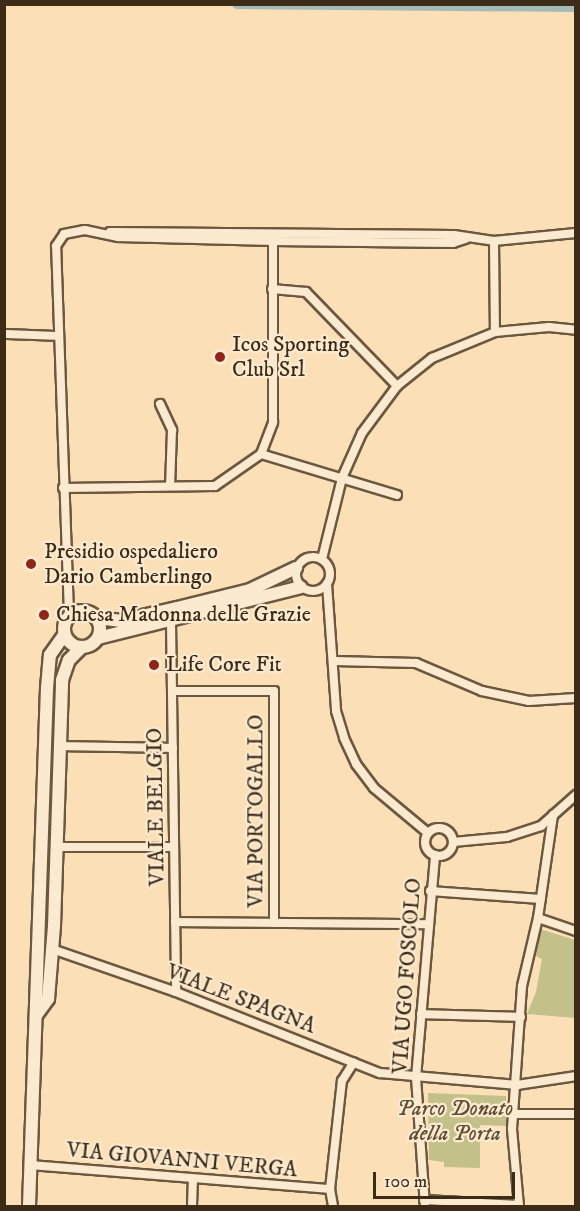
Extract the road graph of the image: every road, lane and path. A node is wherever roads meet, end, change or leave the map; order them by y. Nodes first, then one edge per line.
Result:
1 (104, 232) junction
2 (576, 233) edge
3 (465, 239) junction
4 (273, 241) junction
5 (494, 241) junction
6 (272, 289) junction
7 (576, 330) edge
8 (495, 332) junction
9 (4, 334) edge
10 (58, 336) junction
11 (397, 386) junction
12 (160, 404) dead end
13 (261, 454) junction
14 (342, 478) junction
15 (170, 486) junction
16 (63, 488) junction
17 (397, 495) dead end
18 (322, 559) junction
19 (296, 568) junction
20 (327, 584) junction
21 (301, 587) junction
22 (69, 615) junction
23 (97, 618) junction
24 (171, 622) junction
25 (64, 635) junction
26 (98, 638) junction
27 (82, 647) junction
28 (334, 661) junction
29 (172, 691) junction
30 (576, 698) edge
31 (60, 747) junction
32 (173, 748) junction
33 (576, 795) edge
34 (553, 815) junction
35 (428, 833) junction
36 (453, 842) junction
37 (57, 847) junction
38 (173, 847) junction
39 (435, 855) junction
40 (430, 891) junction
41 (541, 899) junction
42 (538, 918) junction
43 (175, 922) junction
44 (274, 923) junction
45 (428, 924) junction
46 (576, 931) edge
47 (52, 949) junction
48 (176, 992) junction
49 (37, 1014) junction
50 (421, 1014) junction
51 (520, 1017) junction
52 (354, 1062) junction
53 (576, 1076) edge
54 (416, 1078) junction
55 (517, 1085) junction
56 (514, 1114) junction
57 (576, 1114) edge
58 (31, 1165) junction
59 (193, 1180) junction
60 (330, 1189) junction
61 (424, 1203) edge
62 (29, 1206) edge
63 (192, 1206) edge
64 (333, 1206) edge
65 (519, 1206) edge

1 - 3 street
1 - 4 street
1 - 10 street
2 - 5 street
3 - 4 street
3 - 5 street
4 - 6 street
5 - 8 street
6 - 11 street
6 - 13 street
7 - 8 street
8 - 11 street
9 - 10 street
10 - 16 street
11 - 14 street
12 - 15 street
13 - 14 street
13 - 15 street
14 - 17 street
14 - 18 street
15 - 16 street
16 - 22 street
18 - 19 street
18 - 20 street
19 - 21 street
19 - 23 street
20 - 21 street
20 - 28 street
21 - 24 street
22 - 23 street
22 - 25 street
23 - 26 street
24 - 26 street
24 - 29 street, VIALE BELGIO
25 - 27 street
25 - 49 street
26 - 27 street
27 - 31 street
28 - 30 street
28 - 35 street
29 - 32 street, VIALE BELGIO
29 - 44 street, VIA PORTOGALLO
31 - 32 street
31 - 37 street
32 - 38 street, VIALE BELGIO
33 - 34 street
34 - 36 street
34 - 41 street
35 - 36 street
35 - 39 street
36 - 39 street
37 - 38 street
37 - 47 street
38 - 43 street, VIALE BELGIO
39 - 40 street, VIA UGO FOSCOLO
40 - 41 street
40 - 45 street, VIA UGO FOSCOLO
41 - 42 street
42 - 46 street
42 - 51 street
43 - 44 street
43 - 48 street, VIALE BELGIO
44 - 45 street
45 - 50 street, VIA UGO FOSCOLO
47 - 48 street, VIALE SPAGNA
47 - 49 street
48 - 52 street, VIALE SPAGNA
49 - 58 street
50 - 51 street
50 - 54 street, VIA UGO FOSCOLO
51 - 55 street
52 - 54 street, VIALE SPAGNA
52 - 60 street
53 - 55 street, VIALE SPAGNA
54 - 55 street, VIALE SPAGNA
54 - 61 street, VIA UGO FOSCOLO
55 - 56 street
56 - 57 street
56 - 65 street
58 - 59 street, VIA GIOVANNI VERGA
58 - 62 street
59 - 60 street, VIA GIOVANNI VERGA
59 - 63 street
60 - 64 street
61 - 65 street

